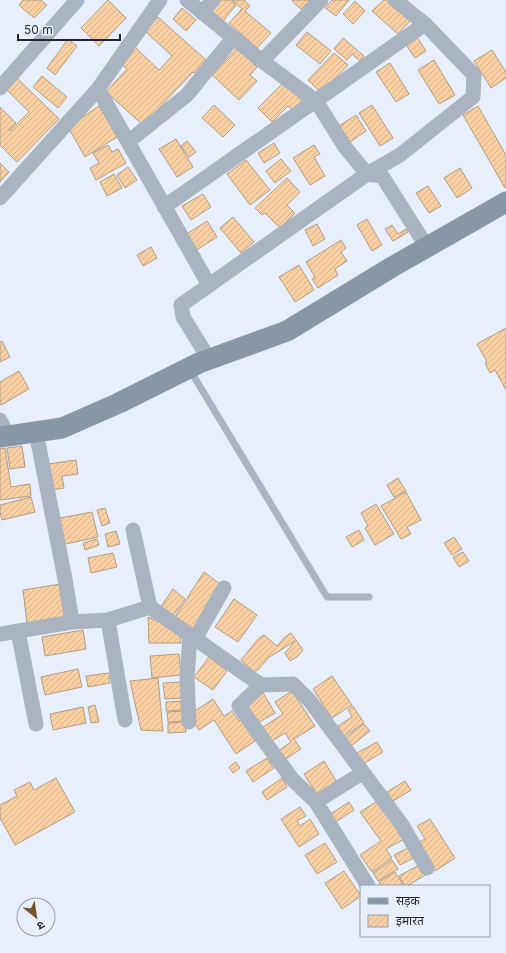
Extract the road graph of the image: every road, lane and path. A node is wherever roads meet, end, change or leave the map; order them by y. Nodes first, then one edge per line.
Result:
1 (77, 0) edge
2 (160, 0) edge
3 (187, 0) edge
4 (213, 0) edge
5 (321, 0) edge
6 (395, 0) edge
7 (202, 12) junction
8 (425, 24) junction
9 (233, 38) junction
10 (262, 61) junction
11 (0, 88) edge
12 (98, 89) junction
13 (316, 101) junction
14 (128, 142) junction
15 (367, 174) junction
16 (0, 198) edge
17 (506, 202) edge
18 (164, 207) junction
19 (427, 247) junction
20 (209, 285) junction
21 (209, 359) junction
22 (188, 368) junction
23 (3, 431) edge
24 (36, 432) junction
25 (133, 530) dead end
26 (224, 588) dead end
27 (369, 597) dead end
28 (150, 608) junction
29 (108, 620) junction
30 (72, 622) junction
31 (18, 631) junction
32 (0, 634) edge
33 (193, 637) junction
34 (261, 685) junction
35 (125, 720) dead end
36 (189, 722) dead end
37 (36, 724) dead end
38 (362, 773) junction
39 (316, 802) junction
40 (427, 868) dead end
41 (367, 885) edge

1 - 11 street
2 - 12 street
3 - 7 street
4 - 7 street
5 - 10 street
6 - 8 street
7 - 9 street
8 - 13 street
8 - 15 street
9 - 10 street
9 - 14 street
10 - 13 street
12 - 14 street
12 - 16 street
13 - 15 street
13 - 18 street
14 - 18 street
15 - 19 street
15 - 20 street
17 - 19 street
18 - 20 street
19 - 21 street
20 - 21 street
21 - 22 street
22 - 24 street
22 - 27 lane
23 - 24 street
24 - 30 street
25 - 28 street
26 - 33 street
28 - 29 street
28 - 33 street
29 - 30 street
29 - 35 street
30 - 31 street
31 - 32 street
31 - 37 street
33 - 34 street
33 - 36 street
34 - 38 street
34 - 39 street
38 - 39 street
38 - 40 street
39 - 41 street

